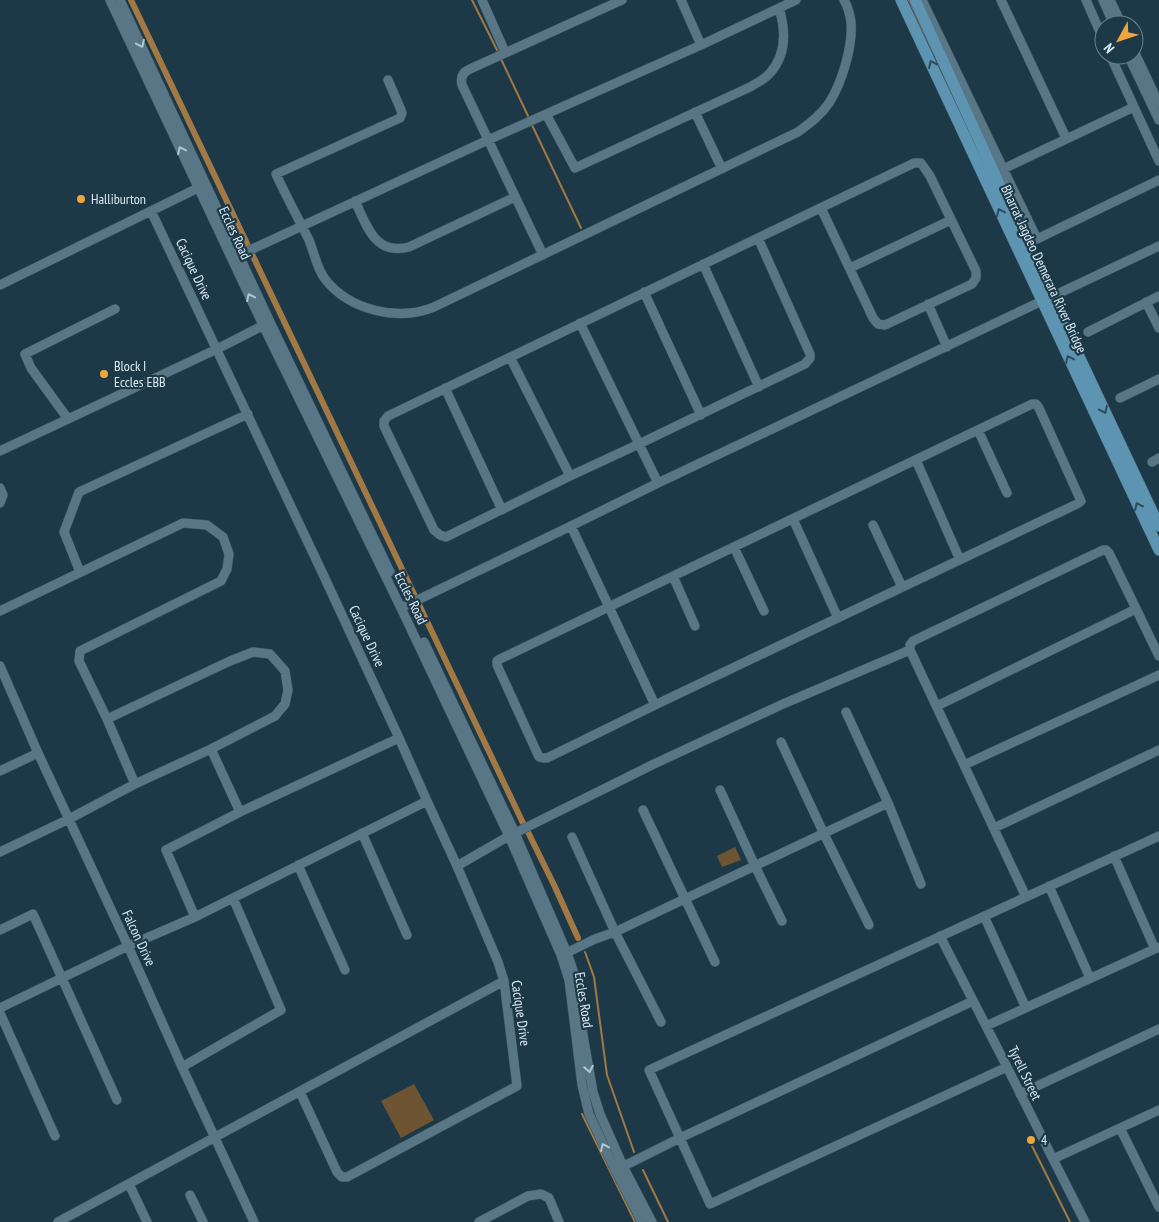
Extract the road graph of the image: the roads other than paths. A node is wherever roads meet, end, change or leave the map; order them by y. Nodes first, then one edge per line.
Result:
1 (110, 0) edge
2 (120, 0) edge
3 (482, 0) edge
4 (622, 0) edge
5 (681, 0) edge
6 (796, 0) edge
7 (844, 0) edge
8 (901, 0) edge
9 (915, 0) edge
10 (922, 0) edge
11 (1001, 0) edge
12 (1086, 0) edge
13 (1103, 0) edge
14 (1110, 0) edge
15 (779, 8) junction
16 (1110, 15) edge
17 (1117, 15) edge
18 (1094, 18) edge
19 (701, 45) junction
20 (505, 52) junction
21 (1115, 65) edge
22 (1133, 65) edge
23 (1141, 65) edge
24 (388, 80) dead end
25 (1159, 104) edge
26 (1134, 107) junction
27 (695, 112) junction
28 (546, 114) junction
29 (1159, 120) edge
30 (1066, 138) junction
31 (488, 140) junction
32 (1159, 161) edge
33 (722, 169) junction
34 (1002, 169) junction
35 (1159, 180) edge
36 (202, 186) junction
37 (515, 197) junction
38 (355, 201) junction
39 (821, 208) junction
40 (152, 211) junction
41 (951, 220) junction
42 (302, 227) junction
43 (758, 238) junction
44 (1159, 246) edge
45 (543, 255) junction
46 (236, 257) junction
47 (703, 264) junction
48 (850, 268) junction
49 (0, 285) edge
50 (644, 292) junction
51 (1052, 296) junction
52 (1159, 296) edge
53 (1146, 302) junction
54 (928, 304) junction
55 (115, 309) dead end
56 (580, 323) junction
57 (266, 324) junction
58 (1159, 328) edge
59 (1088, 332) dead end
60 (947, 347) junction
61 (217, 349) junction
62 (510, 357) junction
63 (1159, 378) edge
64 (759, 387) junction
65 (446, 388) junction
66 (1120, 398) dead end
67 (248, 414) junction
68 (701, 415) junction
69 (68, 419) junction
70 (978, 430) junction
71 (639, 444) junction
72 (0, 451) edge
73 (916, 460) junction
74 (570, 476) junction
75 (658, 483) junction
76 (0, 488) edge
77 (1007, 493) dead end
78 (0, 503) edge
79 (502, 510) junction
80 (793, 519) junction
81 (873, 525) dead end
82 (571, 526) junction
83 (1159, 526) edge
84 (734, 547) junction
85 (1159, 550) edge
86 (960, 560) junction
87 (80, 572) junction
88 (672, 576) junction
89 (902, 587) junction
90 (609, 606) junction
91 (404, 607) junction
92 (1136, 609) junction
93 (0, 611) edge
94 (764, 611) dead end
95 (838, 618) junction
96 (695, 626) dead end
97 (910, 650) junction
98 (1159, 656) edge
99 (0, 666) edge
100 (1159, 674) edge
101 (655, 705) junction
102 (936, 706) junction
103 (846, 712) dead end
104 (107, 718) junction
105 (399, 738) junction
106 (781, 742) dead end
107 (211, 749) junction
108 (1159, 750) edge
109 (38, 753) junction
110 (964, 765) junction
111 (0, 771) edge
112 (135, 784) junction
113 (720, 790) dead end
114 (427, 801) junction
115 (888, 803) junction
116 (643, 810) dead end
117 (240, 812) junction
118 (69, 819) junction
119 (994, 828) junction
120 (362, 833) junction
121 (824, 834) junction
122 (512, 835) junction
123 (1159, 836) edge
124 (572, 837) dead end
125 (0, 852) edge
126 (1114, 856) junction
127 (298, 865) junction
128 (457, 866) junction
129 (755, 866) junction
130 (921, 884) dead end
131 (1049, 886) junction
132 (1026, 897) junction
133 (233, 898) junction
134 (685, 899) junction
135 (984, 916) junction
136 (195, 917) junction
137 (782, 921) dead end
138 (868, 925) dead end
139 (0, 930) edge
140 (614, 932) junction
141 (407, 935) dead end
142 (940, 936) junction
143 (128, 946) junction
144 (1157, 948) edge
145 (564, 954) junction
146 (715, 962) dead end
147 (345, 970) dead end
148 (62, 978) junction
149 (1090, 978) junction
150 (504, 981) junction
151 (973, 1001) junction
152 (0, 1008) edge
153 (1026, 1008) junction
154 (0, 1013) edge
155 (662, 1022) dead end
156 (986, 1026) junction
157 (1159, 1029) edge
158 (182, 1067) junction
159 (1007, 1067) junction
160 (300, 1092) junction
161 (1020, 1094) junction
162 (117, 1100) dead end
163 (1159, 1110) edge
164 (1120, 1128) junction
165 (55, 1136) dead end
166 (215, 1137) junction
167 (680, 1138) junction
168 (1053, 1160) junction
169 (619, 1168) junction
170 (129, 1184) junction
171 (190, 1194) dead end
172 (1159, 1207) edge
173 (58, 1222) edge
174 (147, 1222) edge
175 (203, 1222) edge
176 (254, 1222) edge
177 (479, 1222) edge
178 (559, 1222) edge
179 (642, 1222) edge
180 (652, 1222) edge
181 (1085, 1222) edge

36 -> 1 street, Eccles Road
2 -> 36 street, Eccles Road
3 - 20 street
4 - 20 street
5 - 19 street
6 - 15 street
7 - 33 street
51 -> 8 main road, Bharrat Jagdeo Demerara River Bridge
9 - 51 main road, Bharrat Jagdeo Demerara River Bridge
10 - 34 street
11 - 30 street
12 - 18 street
13 - 16 street
14 - 17 street
15 - 19 street
15 - 27 street
19 - 28 street
20 - 31 street
21 - 26 street
22 - 29 street
23 - 25 street
24 - 42 street
26 - 30 street
26 - 32 street
27 - 28 street
27 - 33 street
28 - 31 street
30 - 34 street
31 - 37 street
31 - 38 street
33 - 45 street
34 - 35 street
36 - 40 street
36 - 46 street, Eccles Road
37 - 38 street
37 - 45 street
38 - 42 street
39 - 41 street
39 - 43 street
39 - 48 street
40 - 49 street
40 - 61 street, Cacique Drive
41 - 48 street
41 - 54 street
42 - 45 street
42 - 46 street
43 - 47 street
43 - 64 street
44 - 51 street
46 - 57 street, Eccles Road
47 - 50 street
47 - 64 street
48 - 54 street
50 - 56 street
50 - 68 street
51 - 60 street
51 -> 83 main road, Bharrat Jagdeo Demerara River Bridge
85 -> 51 main road, Bharrat Jagdeo Demerara River Bridge
52 - 53 street
53 - 58 street
53 - 59 street
54 - 60 street
55 - 69 street
56 - 62 street
56 - 71 street
57 - 61 street
57 - 91 street, Eccles Road
60 - 75 street
61 - 67 street, Cacique Drive
61 - 69 street
62 - 65 street
62 - 74 street
63 - 66 street
64 - 68 street
65 - 79 street
65 - 79 street
67 - 87 street
67 - 105 street, Cacique Drive
68 - 71 street
69 - 72 street
70 - 73 street
70 - 77 street
70 - 86 street
71 - 74 street
71 - 75 street
73 - 80 street
73 - 86 street
74 - 79 street
75 - 82 street
76 - 78 street
80 - 84 street
80 - 95 street
81 - 89 street
82 - 90 street
82 - 91 street
84 - 88 street
84 - 94 street
86 - 89 street
87 - 93 street
87 - 104 street
88 - 90 street
88 - 96 street
89 - 95 street
90 - 101 street
90 - 101 street
91 - 122 street, Eccles Road
92 - 97 street
92 - 98 street
92 - 102 street
95 - 101 street
97 - 102 street
97 - 122 street
99 - 109 street, Falcon Drive
100 - 110 street
102 - 110 street
103 - 115 street
104 - 107 street
104 - 112 street
105 - 114 street, Cacique Drive
105 - 117 street
106 - 121 street
107 - 112 street
107 - 117 street
108 - 119 street
109 - 111 street
109 - 118 street, Falcon Drive
110 - 119 street
112 - 118 street
113 - 129 street
114 - 120 street
114 - 128 street, Cacique Drive
115 - 121 street
115 - 130 street
116 - 134 street
117 - 136 street
118 - 125 street
118 - 143 street, Falcon Drive
119 - 132 street
120 - 127 street
120 - 141 street
121 - 129 street
121 - 138 street
122 - 128 street
122 - 145 street, Eccles Road
123 - 126 street
124 - 140 street
126 - 131 street
126 - 144 street
127 - 133 street
127 - 147 street
128 - 150 street, Cacique Drive
129 - 134 street
129 - 137 street
131 - 132 street
131 - 149 street
132 - 135 street
133 - 136 street
133 - 158 street
134 - 140 street
134 - 146 street
135 - 142 street
135 - 153 street
136 - 143 street
139 - 148 street
140 - 145 street
140 - 155 street
142 - 151 street, Tyrell Street
142 - 167 street
143 - 148 street
143 - 158 street, Falcon Drive
144 - 149 street
145 - 169 street, Eccles Road
148 - 152 street
148 - 162 street
149 - 153 street
150 - 160 street
150 - 160 street, Cacique Drive
151 - 156 street, Tyrell Street
151 - 167 street
153 - 156 street
154 - 165 street
156 - 159 street, Tyrell Street
157 - 161 street
158 - 166 street, Falcon Drive
159 - 161 street, Tyrell Street
159 - 167 street
160 - 166 street
161 - 168 street, Tyrell Street
163 - 164 street
164 - 168 street
164 - 172 street
166 - 170 street
166 - 176 street, Falcon Drive
167 - 169 street
168 - 181 street, Tyrell Street
169 - 179 street, Eccles Road
169 - 180 street, Eccles Road
170 - 173 street
170 - 174 street
171 - 175 street
177 - 178 street

